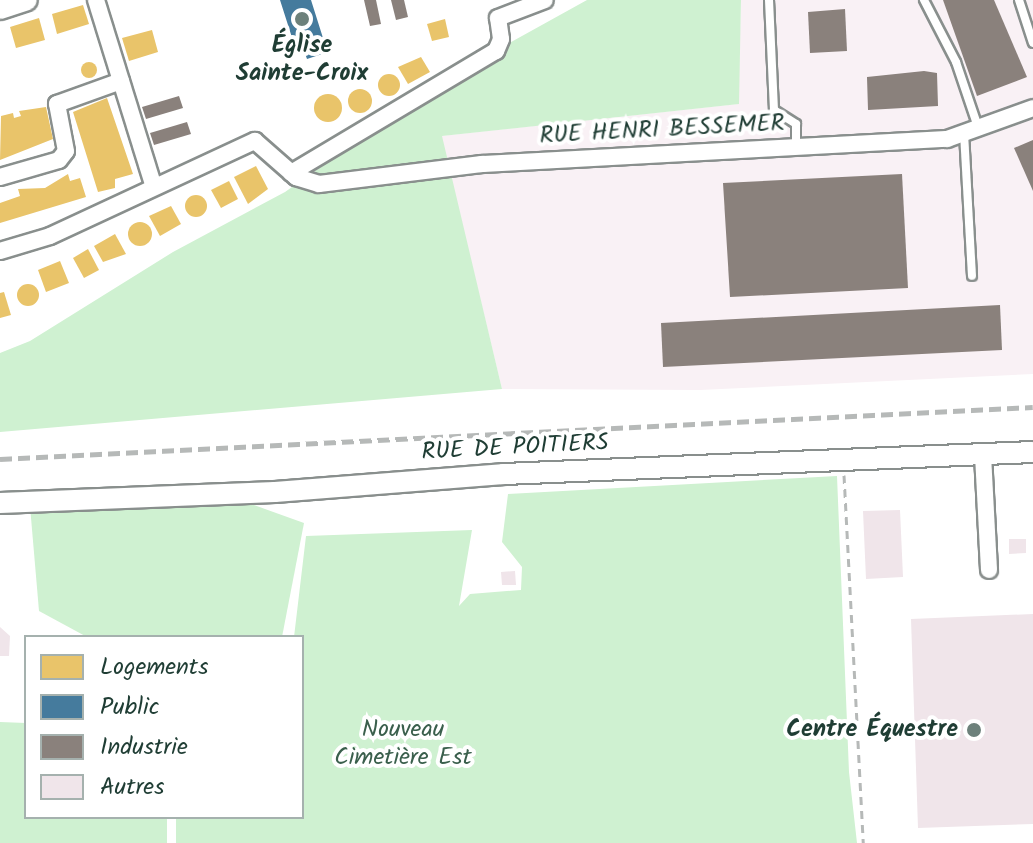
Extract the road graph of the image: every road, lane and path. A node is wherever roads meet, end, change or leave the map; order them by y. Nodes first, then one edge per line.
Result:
1 (27, 0) edge
2 (96, 0) edge
3 (496, 0) edge
4 (545, 0) edge
5 (769, 0) edge
6 (924, 0) edge
7 (1019, 0) edge
8 (0, 9) edge
9 (498, 18) junction
10 (1033, 43) edge
11 (121, 81) junction
12 (1033, 108) edge
13 (971, 130) junction
14 (796, 147) junction
15 (291, 173) junction
16 (0, 177) edge
17 (153, 184) junction
18 (0, 251) edge
19 (972, 276) dead end
20 (1033, 452) edge
21 (983, 455) junction
22 (843, 459) junction
23 (0, 503) edge
24 (989, 570) dead end
25 (863, 843) edge

1 - 8 street
2 - 11 street
3 - 9 street
4 - 9 street
5 - 14 lane
6 - 13 lane
7 - 10 lane
9 - 15 street
11 - 16 street
11 - 17 street
12 - 13 street, RUE HENRI BESSEMER
13 - 14 street, RUE HENRI BESSEMER
13 - 19 lane
14 - 15 street, RUE HENRI BESSEMER
15 - 17 street
17 - 18 street
20 - 21 street, RUE DE POITIERS
21 - 22 street, RUE DE POITIERS
21 - 24 street
22 - 23 street, RUE DE POITIERS
22 - 25 path

